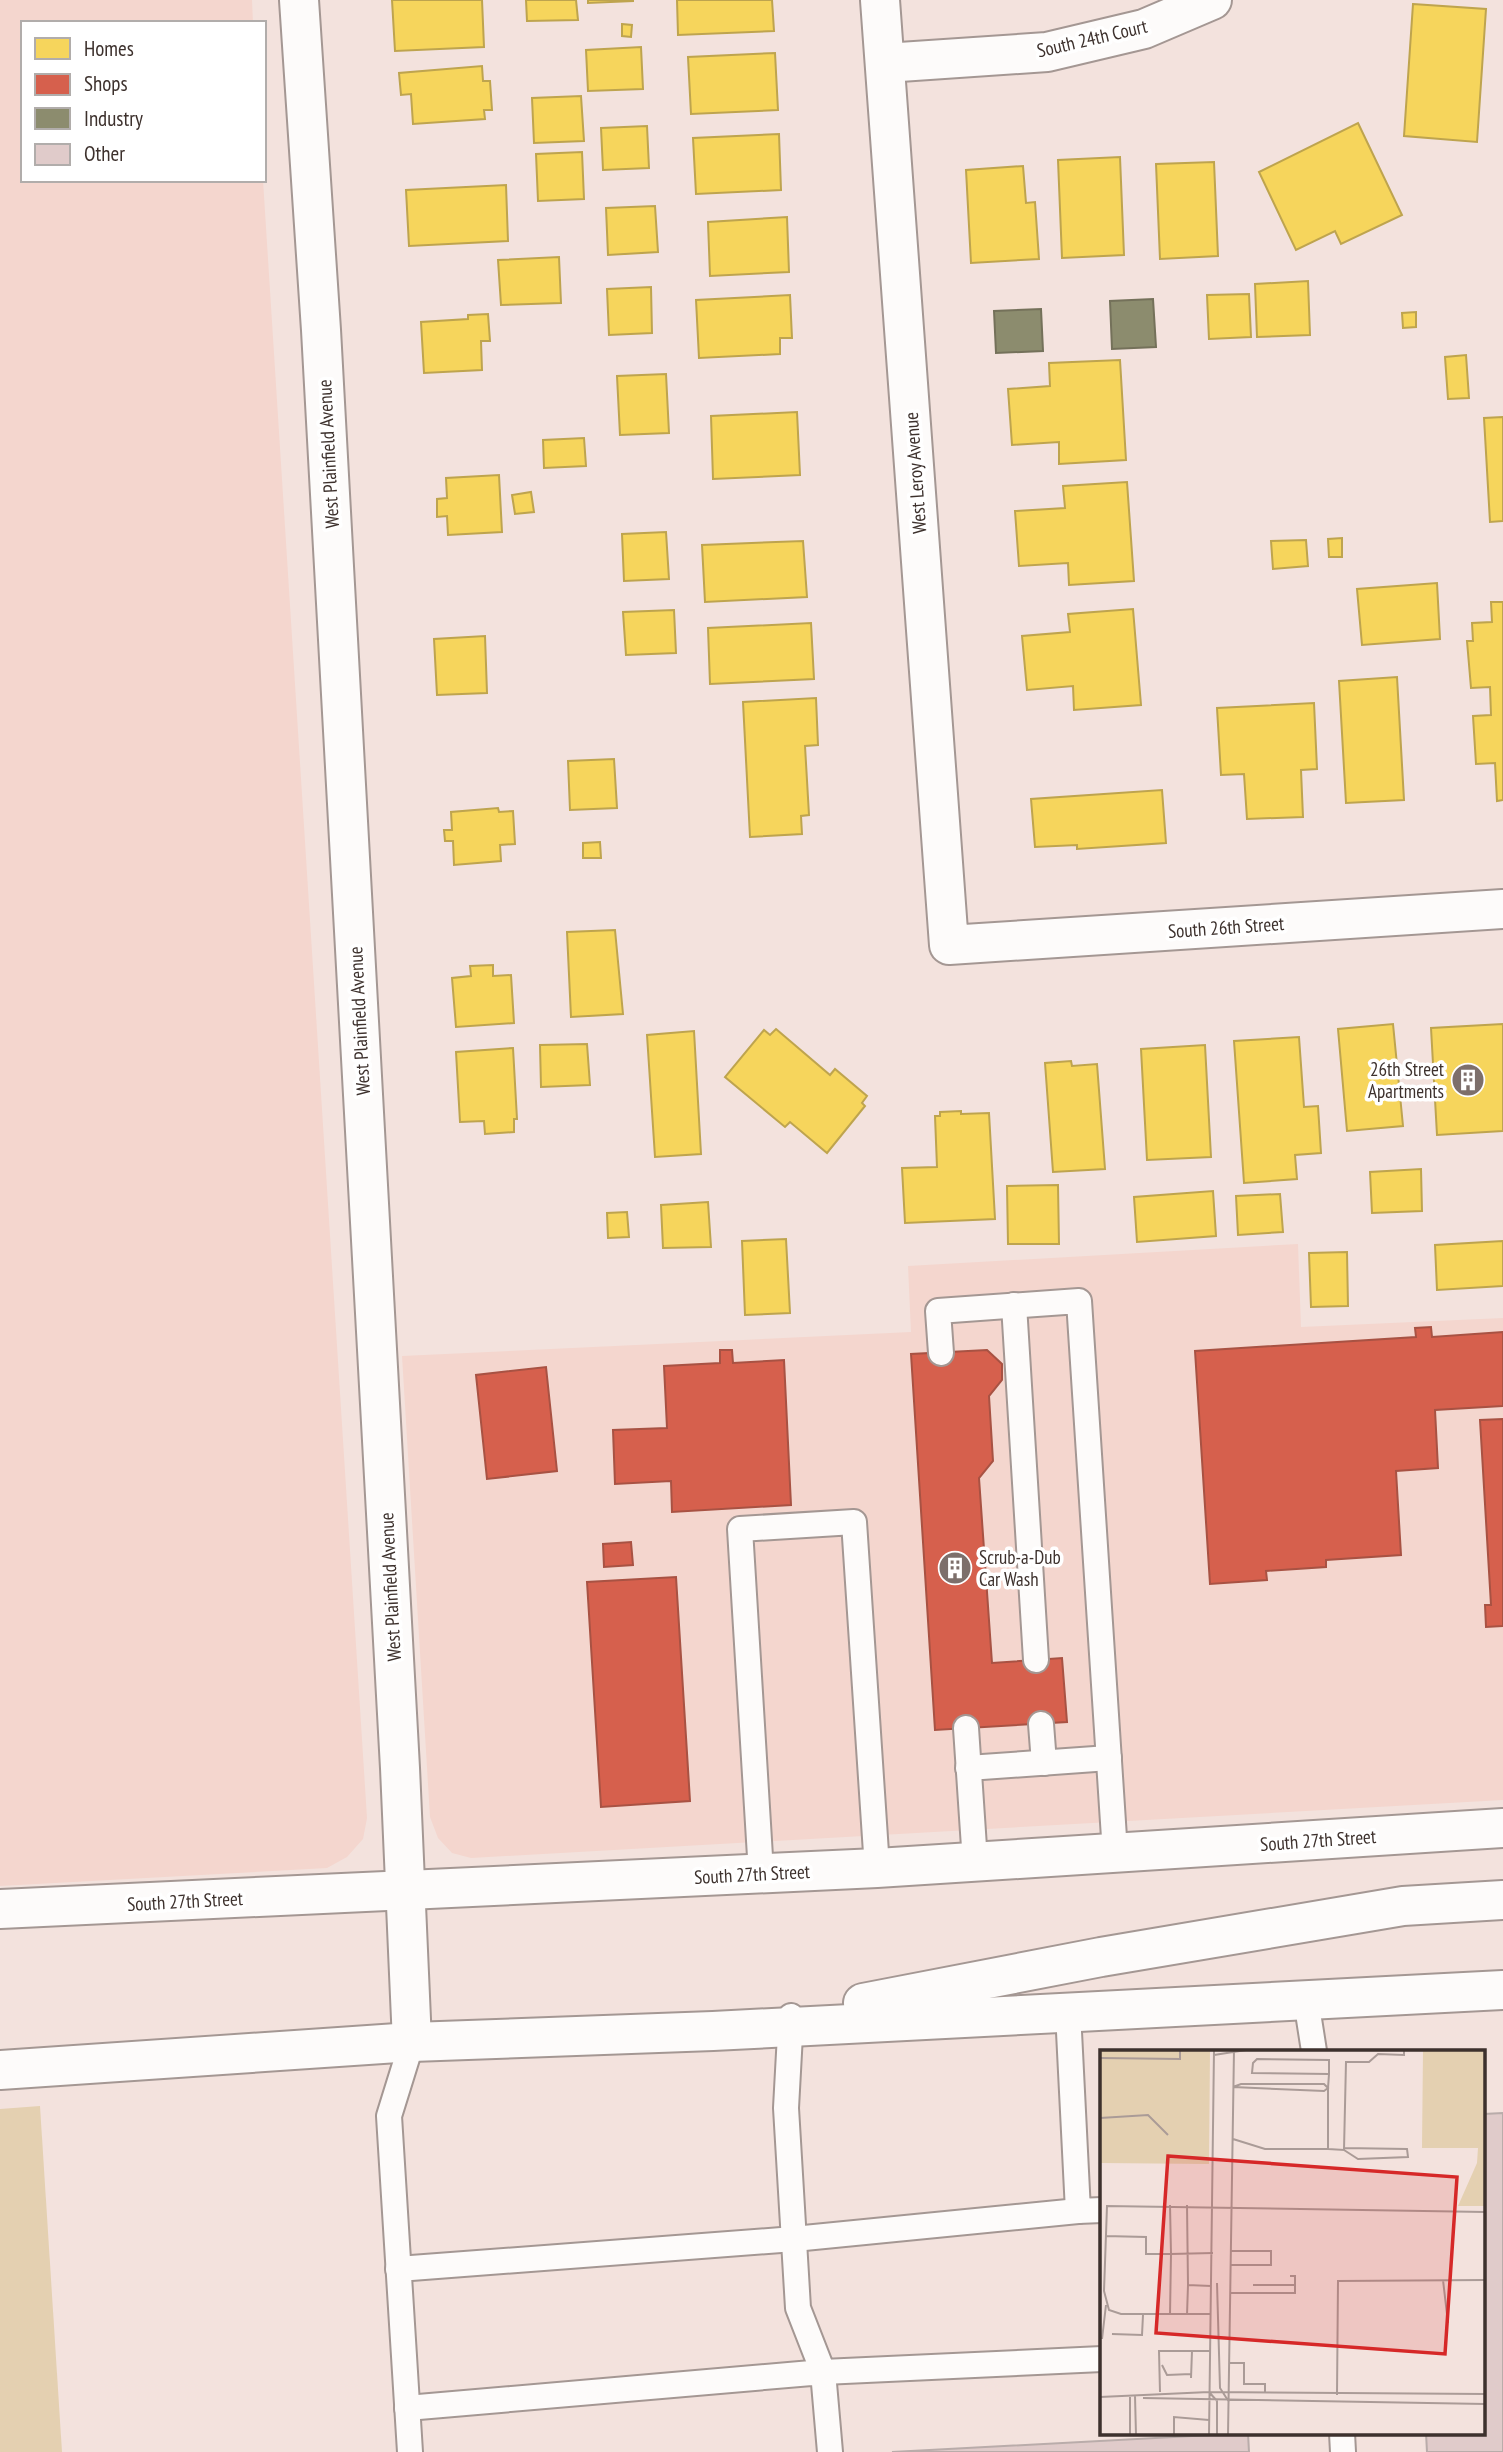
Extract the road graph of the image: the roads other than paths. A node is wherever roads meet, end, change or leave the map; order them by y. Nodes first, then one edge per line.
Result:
1 (299, 0) edge
2 (880, 0) edge
3 (1212, 0) edge
4 (885, 63) junction
5 (1503, 909) edge
6 (949, 945) joint
7 (1014, 1305) junction
8 (941, 1353) dead end
9 (1036, 1660) dead end
10 (1041, 1724) dead end
11 (966, 1728) dead end
12 (1108, 1758) junction
13 (1044, 1763) junction
14 (968, 1768) junction
15 (1503, 1828) edge
16 (1115, 1853) junction
17 (975, 1862) junction
18 (877, 1868) junction
19 (761, 1873) junction
20 (406, 1891) junction
21 (1503, 1899) edge
22 (0, 1909) edge
23 (1503, 1990) edge
24 (1306, 2000) junction
25 (1068, 2012) junction
26 (792, 2021) junction
27 (412, 2042) junction
28 (1314, 2050) edge
29 (0, 2070) edge
30 (1090, 2210) edge
31 (794, 2239) junction
32 (398, 2269) junction
33 (1100, 2359) edge
34 (823, 2372) junction
35 (407, 2408) junction
36 (1342, 2434) edge
37 (410, 2452) edge
38 (830, 2452) edge
39 (1343, 2452) edge

1 - 20 street, West Plainfield Avenue
2 - 4 street, West Leroy Avenue
3 - 4 street, South 24th Court
4 - 6 street, West Leroy Avenue
5 - 6 street, South 26th Street
7 - 8 lane
7 - 9 lane
7 - 12 lane
10 - 13 lane
11 - 14 lane
12 - 13 lane
12 - 16 lane
13 - 14 lane
14 - 17 lane
15 - 16 street, South 27th Street
16 - 17 street, South 27th Street
17 - 18 street, South 27th Street
18 - 19 street, South 27th Street
18 - 19 lane
19 - 20 street, South 27th Street
20 - 22 street, South 27th Street
20 - 27 street, West Plainfield Avenue
21 - 26 street
23 - 24 street
24 - 25 street
24 - 28 lane
25 - 26 street
25 - 30 lane
26 - 27 street
26 - 31 lane
27 - 29 street
27 - 32 lane
30 - 31 lane
31 - 32 lane
31 - 34 lane
32 - 35 lane
33 - 34 lane
34 - 35 lane
34 - 38 lane
35 - 37 lane
36 - 39 lane

